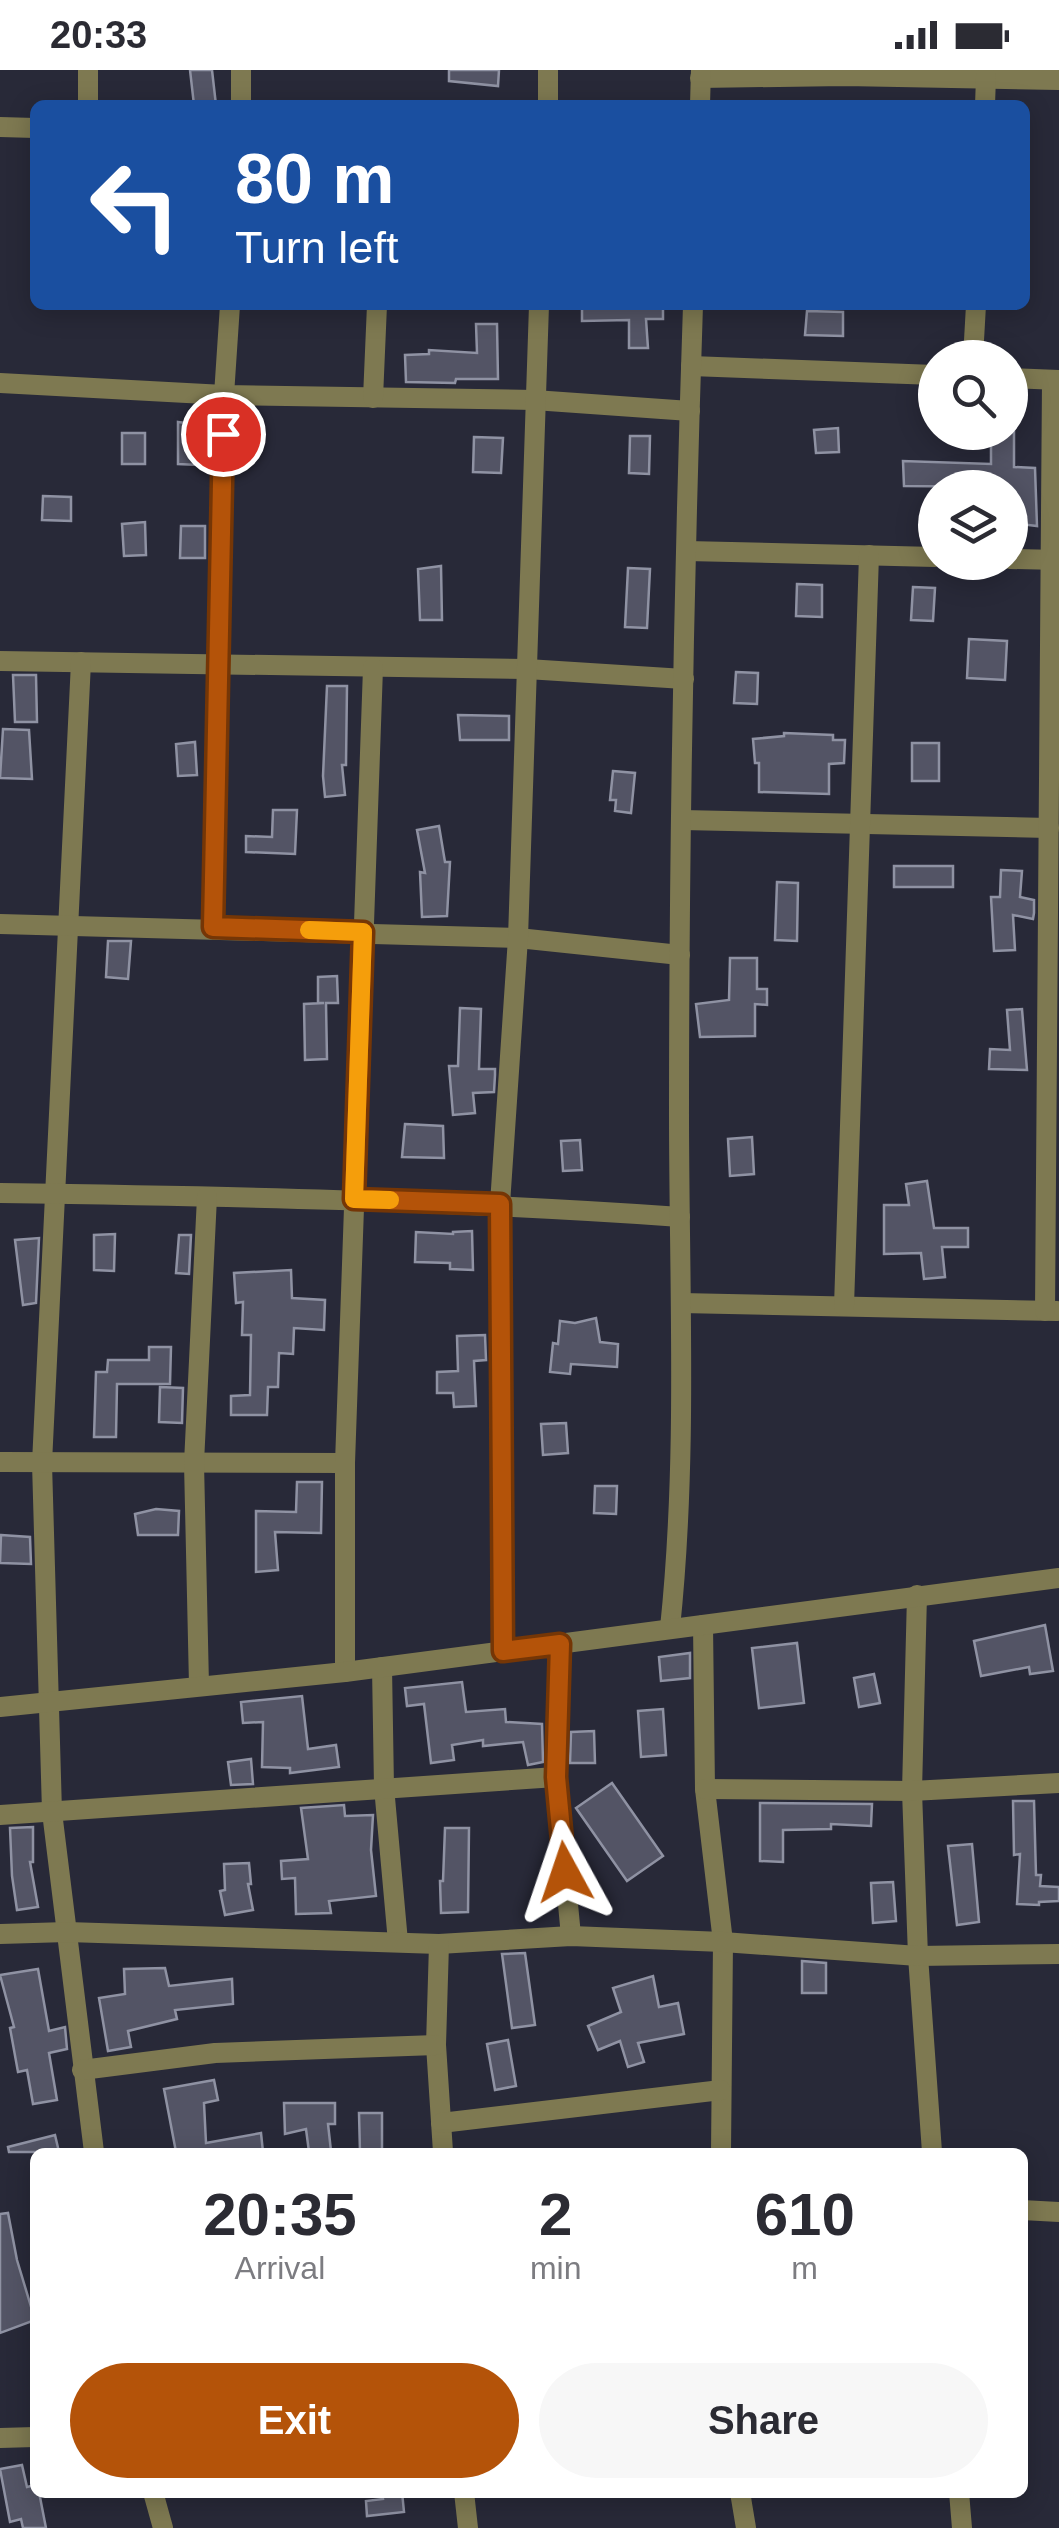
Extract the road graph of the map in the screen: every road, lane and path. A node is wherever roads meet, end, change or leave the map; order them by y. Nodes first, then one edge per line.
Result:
1 (88, 70) edge
2 (241, 70) edge
3 (548, 70) edge
4 (846, 73) edge
5 (700, 74) edge
6 (986, 78) junction
7 (1059, 80) edge
8 (88, 100) edge
9 (241, 100) edge
10 (548, 100) edge
11 (700, 100) edge
12 (984, 100) edge
13 (0, 128) edge
14 (30, 128) edge
15 (230, 310) edge
16 (377, 310) edge
17 (539, 310) edge
18 (693, 310) edge
19 (976, 310) edge
20 (975, 340) edge
21 (691, 366) junction
22 (918, 375) edge
23 (1028, 379) edge
24 (1056, 380) edge
25 (0, 383) edge
26 (224, 395) junction
27 (373, 398) junction
28 (534, 400) junction
29 (690, 411) junction
30 (687, 551) junction
31 (869, 556) junction
32 (918, 557) edge
33 (1028, 559) edge
34 (1055, 560) edge
35 (0, 661) edge
36 (81, 662) junction
37 (217, 666) junction
38 (372, 668) junction
39 (527, 669) junction
40 (684, 679) junction
41 (1054, 742) edge
42 (682, 820) junction
43 (861, 824) junction
44 (1049, 828) junction
45 (1054, 918) edge
46 (0, 924) edge
47 (67, 925) junction
48 (213, 927) junction
49 (363, 932) junction
50 (518, 938) junction
51 (680, 955) junction
52 (1053, 1020) edge
53 (1053, 1134) edge
54 (0, 1194) edge
55 (56, 1194) junction
56 (206, 1197) junction
57 (354, 1199) junction
58 (500, 1204) junction
59 (680, 1217) junction
60 (681, 1303) junction
61 (844, 1306) junction
62 (1052, 1311) edge
63 (0, 1462) edge
64 (42, 1462) junction
65 (345, 1462) junction
66 (194, 1464) junction
67 (1059, 1578) edge
68 (917, 1595) junction
69 (703, 1625) junction
70 (670, 1628) junction
71 (560, 1644) junction
72 (503, 1651) junction
73 (382, 1667) junction
74 (345, 1672) junction
75 (199, 1685) junction
76 (50, 1702) junction
77 (0, 1707) edge
78 (556, 1777) junction
79 (1059, 1783) edge
80 (384, 1788) junction
81 (704, 1789) junction
82 (912, 1791) junction
83 (52, 1812) junction
84 (0, 1815) edge
85 (67, 1932) junction
86 (0, 1934) edge
87 (571, 1936) junction
88 (398, 1942) junction
89 (723, 1942) junction
90 (439, 1944) junction
91 (1059, 1954) edge
92 (918, 1956) junction
93 (436, 2044) junction
94 (82, 2070) junction
95 (722, 2090) junction
96 (441, 2124) junction
97 (93, 2148) edge
98 (443, 2148) edge
99 (721, 2148) edge
100 (932, 2148) edge
101 (1028, 2210) edge
102 (1059, 2212) edge
103 (30, 2437) edge
104 (0, 2438) edge
105 (155, 2498) edge
106 (465, 2498) edge
107 (741, 2498) edge
108 (960, 2498) edge
109 (163, 2528) edge
110 (468, 2528) edge
111 (746, 2528) edge
112 (962, 2528) edge

1 - 8 street
2 - 9 street
3 - 10 street
4 - 5 street
4 - 6 street
5 - 11 street
6 - 7 street
6 - 12 street
13 - 14 street
15 - 26 street
16 - 27 street
17 - 28 street
18 - 21 street
19 - 20 street
21 - 22 street
21 - 29 street
23 - 24 street
24 - 34 street
25 - 26 street
26 - 27 street
26 - 37 street
27 - 28 street
28 - 29 street
28 - 39 street
29 - 30 street
30 - 31 street
30 - 40 street
31 - 32 street
31 - 43 street
33 - 34 street
34 - 41 street
35 - 36 street
36 - 37 street
36 - 47 street
37 - 38 street
37 - 48 street
38 - 39 street
38 - 49 street
39 - 40 street
39 - 50 street
40 - 42 street
41 - 44 street
42 - 43 street
42 - 51 street
43 - 44 street
43 - 61 street
44 - 45 street
45 - 52 street
46 - 47 street
47 - 48 street
47 - 55 street
48 - 49 street
49 - 50 street
49 - 57 street
50 - 51 street
50 - 58 street
51 - 59 street
52 - 53 street
53 - 62 street
54 - 55 street
55 - 56 street
55 - 64 street
56 - 57 street
56 - 66 street
57 - 58 street
57 - 65 street
58 - 59 street
58 - 72 street
59 - 60 street
60 - 61 street
60 - 70 street
61 - 62 street
63 - 64 street
64 - 66 street
64 - 76 street
65 - 66 street
65 - 74 street
66 - 75 street
67 - 68 street
68 - 69 street
68 - 82 street
69 - 70 street
69 - 81 street
70 - 71 street
71 - 72 street
71 - 78 street
72 - 73 street
73 - 74 street
73 - 80 street
74 - 75 street
75 - 76 street
76 - 77 street
76 - 83 street
78 - 80 street
78 - 87 street
79 - 82 street
80 - 83 street
80 - 88 street
81 - 82 street
81 - 89 street
82 - 92 street
83 - 84 street
83 - 85 street
85 - 86 street
85 - 88 street
85 - 94 street
87 - 89 street
87 - 90 street
88 - 90 street
89 - 92 street
89 - 95 street
90 - 93 street
91 - 92 street
92 - 100 street
93 - 94 street
93 - 96 street
94 - 97 street
95 - 96 street
95 - 99 street
96 - 98 street
101 - 102 street
103 - 104 street
105 - 109 street
106 - 110 street
107 - 111 street
108 - 112 street

